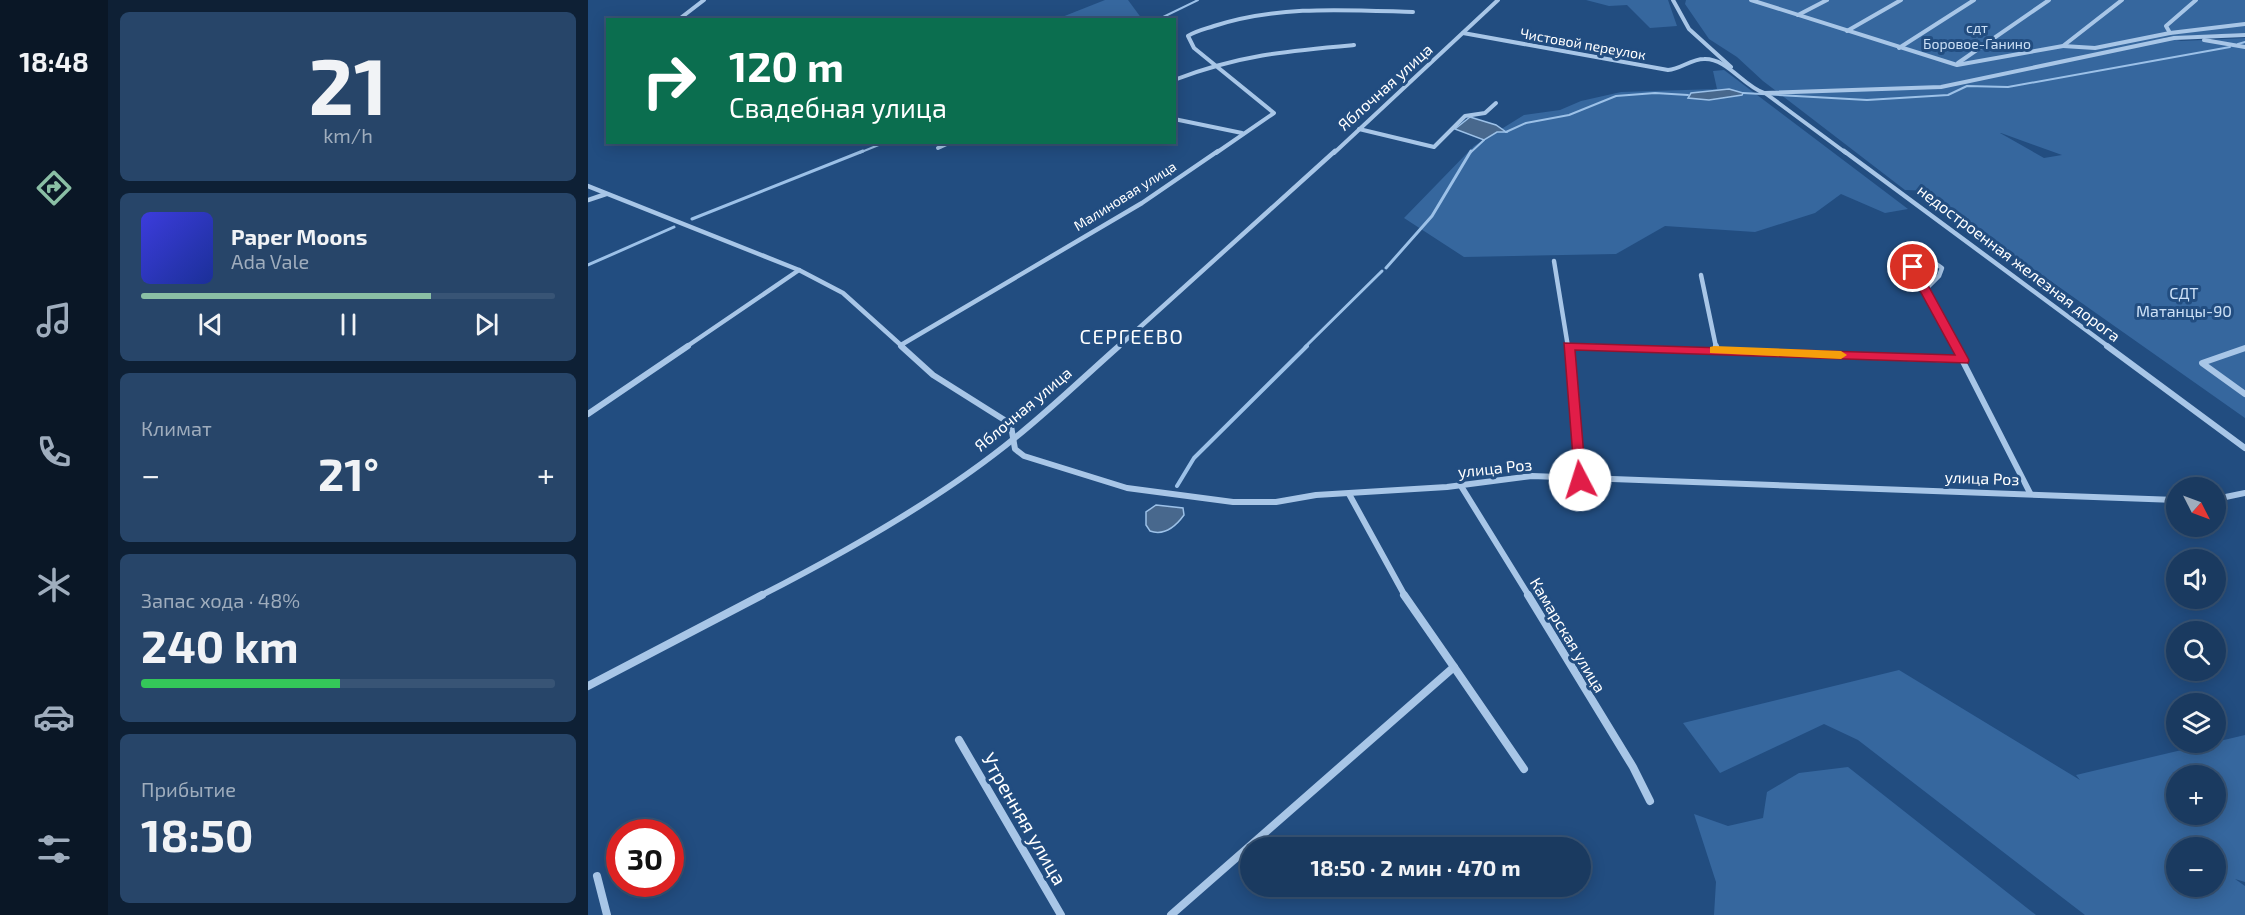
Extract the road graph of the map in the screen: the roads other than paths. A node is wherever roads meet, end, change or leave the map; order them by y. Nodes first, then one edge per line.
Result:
1 (704, 0) edge
2 (1498, 0) edge
3 (1673, 0) edge
4 (1751, 0) edge
5 (1827, 0) edge
6 (1900, 0) edge
7 (1974, 0) edge
8 (2049, 0) edge
9 (2122, 0) edge
10 (2196, 0) edge
11 (1413, 12) dead end
12 (1798, 15) junction
13 (681, 18) edge
14 (2245, 24) edge
15 (1847, 31) junction
16 (1463, 33) junction
17 (2170, 33) junction
18 (2245, 35) edge
19 (2193, 38) junction
20 (1354, 45) dead end
21 (2063, 46) junction
22 (2245, 47) edge
23 (1899, 48) junction
24 (1215, 64) junction
25 (1957, 64) junction
26 (1176, 79) edge
27 (1496, 103) dead end
28 (1176, 119) edge
29 (1359, 129) junction
30 (1242, 133) junction
31 (947, 144) edge
32 (938, 148) dead end
33 (588, 186) edge
34 (606, 194) junction
35 (588, 200) edge
36 (1554, 261) dead end
37 (799, 270) junction
38 (1701, 275) dead end
39 (1926, 289) junction
40 (901, 345) junction
41 (1568, 346) junction
42 (2245, 348) edge
43 (1717, 350) junction
44 (1963, 360) junction
45 (2245, 394) edge
46 (588, 414) edge
47 (1015, 438) junction
48 (2245, 448) edge
49 (1580, 480) junction
50 (1461, 486) junction
51 (2030, 493) junction
52 (2245, 493) edge
53 (1349, 494) junction
54 (2226, 498) edge
55 (2166, 500) edge
56 (1454, 667) junction
57 (588, 686) edge
58 (959, 740) dead end
59 (1524, 769) dead end
60 (1650, 801) dead end
61 (597, 876) dead end
62 (607, 915) edge
63 (1061, 915) edge
64 (1172, 915) edge

1 - 13 street
2 - 16 street, Яблочная улица
3 - 48 street, недостроенная железная дорога
4 - 12 street
5 - 12 street
6 - 15 street
7 - 23 street
8 - 25 street
9 - 21 street
10 - 17 street
11 - 24 street
12 - 15 street
14 - 17 street
15 - 23 street
16 - 19 street, Чистовой переулок
16 - 29 street, Яблочная улица
17 - 21 street
18 - 19 street
19 - 22 street
20 - 24 street
21 - 25 street
23 - 25 street
24 - 26 street
24 - 30 street, Малиновая улица
27 - 29 street
28 - 30 street
29 - 47 street, Яблочная улица
30 - 40 street, Малиновая улица
31 - 32 street
33 - 34 street
34 - 35 street
34 - 37 street
36 - 41 street
37 - 40 street
37 - 46 street
38 - 43 street
39 - 39 street
39 - 44 street
40 - 47 street
41 - 43 street
41 - 49 street
42 - 45 street
43 - 44 street
44 - 51 street
47 - 53 street, улица Роз
47 - 57 street, Яблочная улица
49 - 50 street, улица Роз
49 - 51 street, улица Роз
50 - 53 street, улица Роз
50 - 60 street, Камарская улица
51 - 55 street, улица Роз
52 - 54 street
53 - 56 street
56 - 59 street
56 - 64 street
58 - 63 street, Утренняя улица
61 - 62 street

